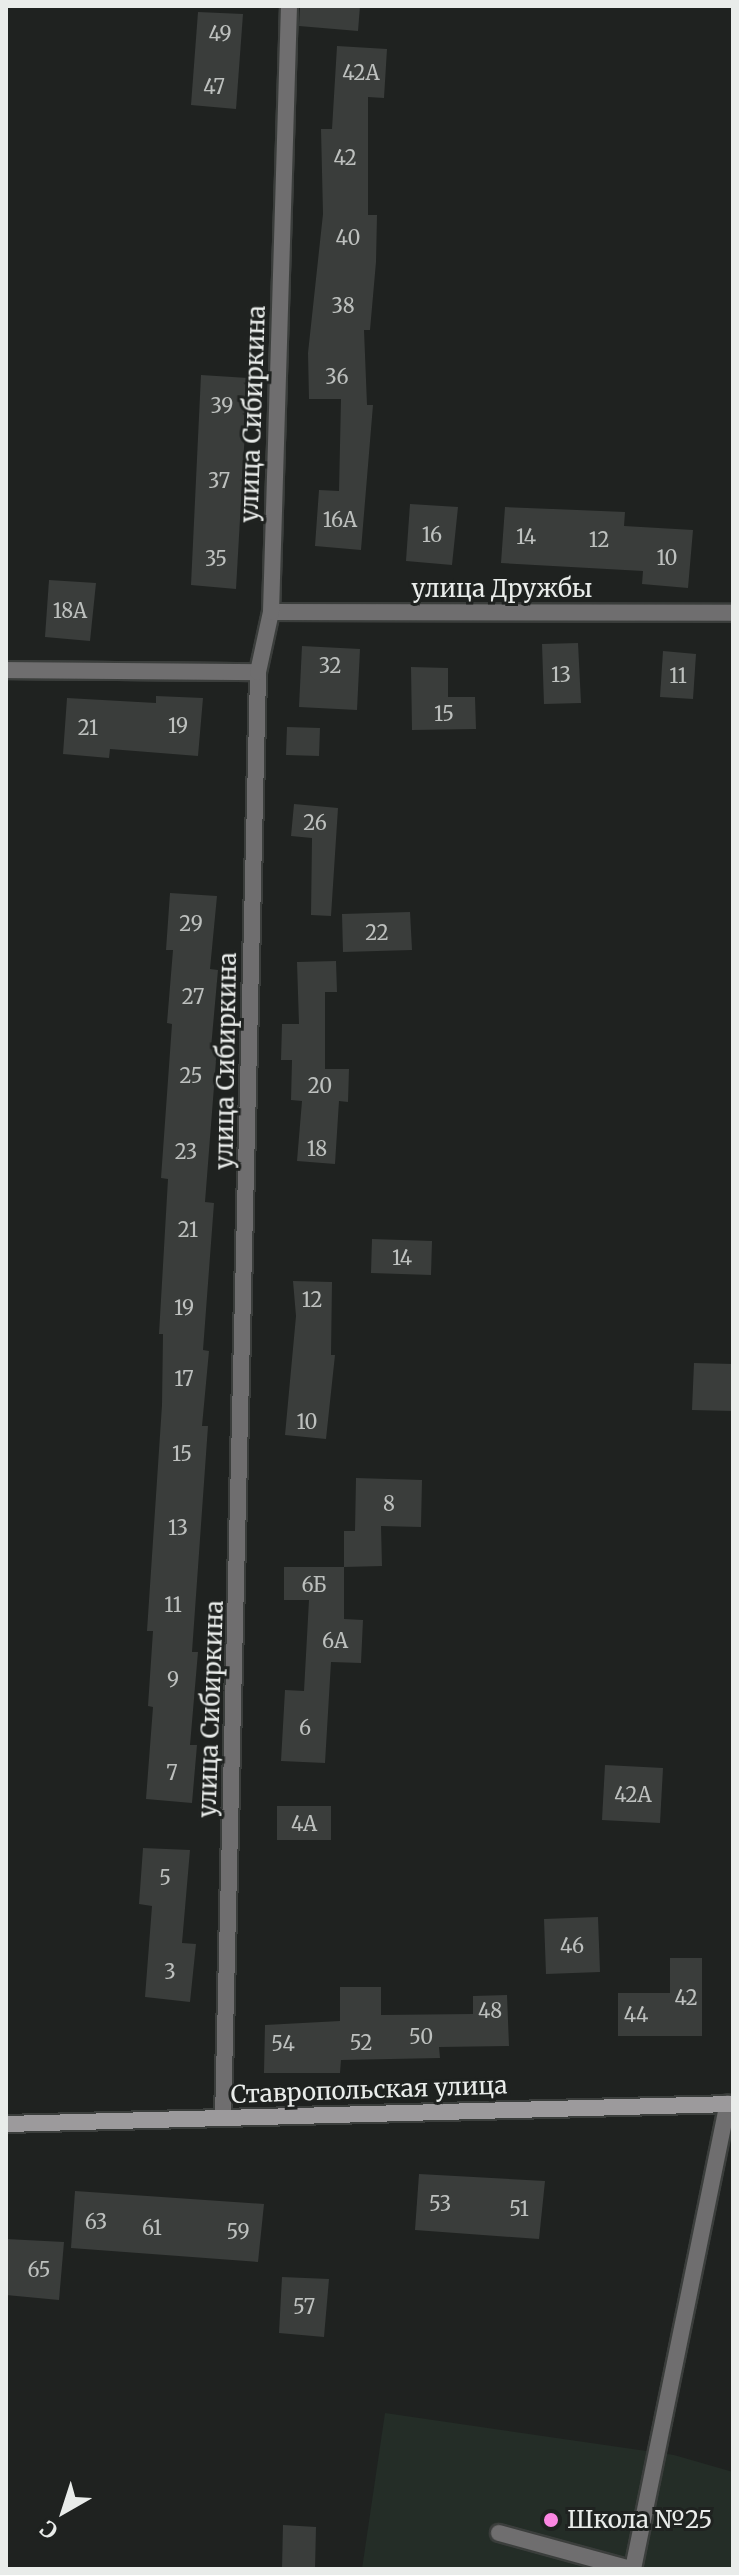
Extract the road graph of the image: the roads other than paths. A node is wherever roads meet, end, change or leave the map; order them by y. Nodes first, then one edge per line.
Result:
1 (289, 6) edge
2 (271, 612) junction
3 (733, 613) edge
4 (6, 670) edge
5 (258, 672) junction
6 (730, 2104) edge
7 (223, 2118) junction
8 (6, 2124) edge
9 (499, 2533) dead end
10 (632, 2569) edge

1 - 2 street, улица Сибиркина
2 - 3 street, улица Дружбы
2 - 5 street, улица Сибиркина
4 - 5 street
5 - 7 street, улица Сибиркина
6 - 7 main road, Ставропольская улица
6 - 10 street
7 - 8 main road, Ставропольская улица
9 - 10 street

